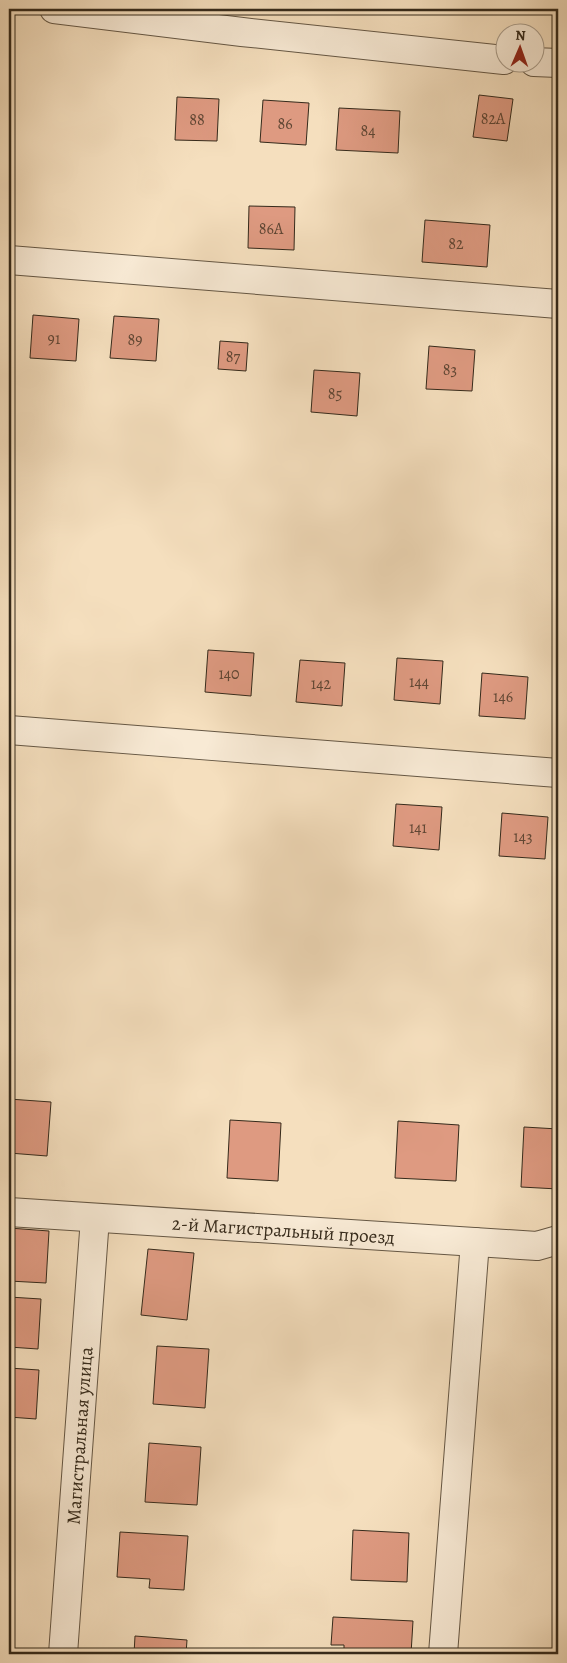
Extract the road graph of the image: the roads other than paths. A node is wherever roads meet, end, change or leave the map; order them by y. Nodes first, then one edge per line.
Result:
1 (54, 9) edge
2 (494, 59) edge
3 (544, 62) edge
4 (558, 63) edge
5 (9, 260) edge
6 (558, 304) edge
7 (9, 730) edge
8 (558, 773) edge
9 (9, 1212) edge
10 (95, 1218) junction
11 (558, 1240) edge
12 (475, 1242) junction
13 (63, 1654) edge
14 (443, 1654) edge

1 - 2 street
3 - 4 street
5 - 6 street
7 - 8 street
9 - 10 street, 2-й Магистральный проезд
10 - 12 street, 2-й Магистральный проезд
10 - 13 street, Магистральная улица
11 - 12 street, 2-й Магистральный проезд
12 - 14 street

